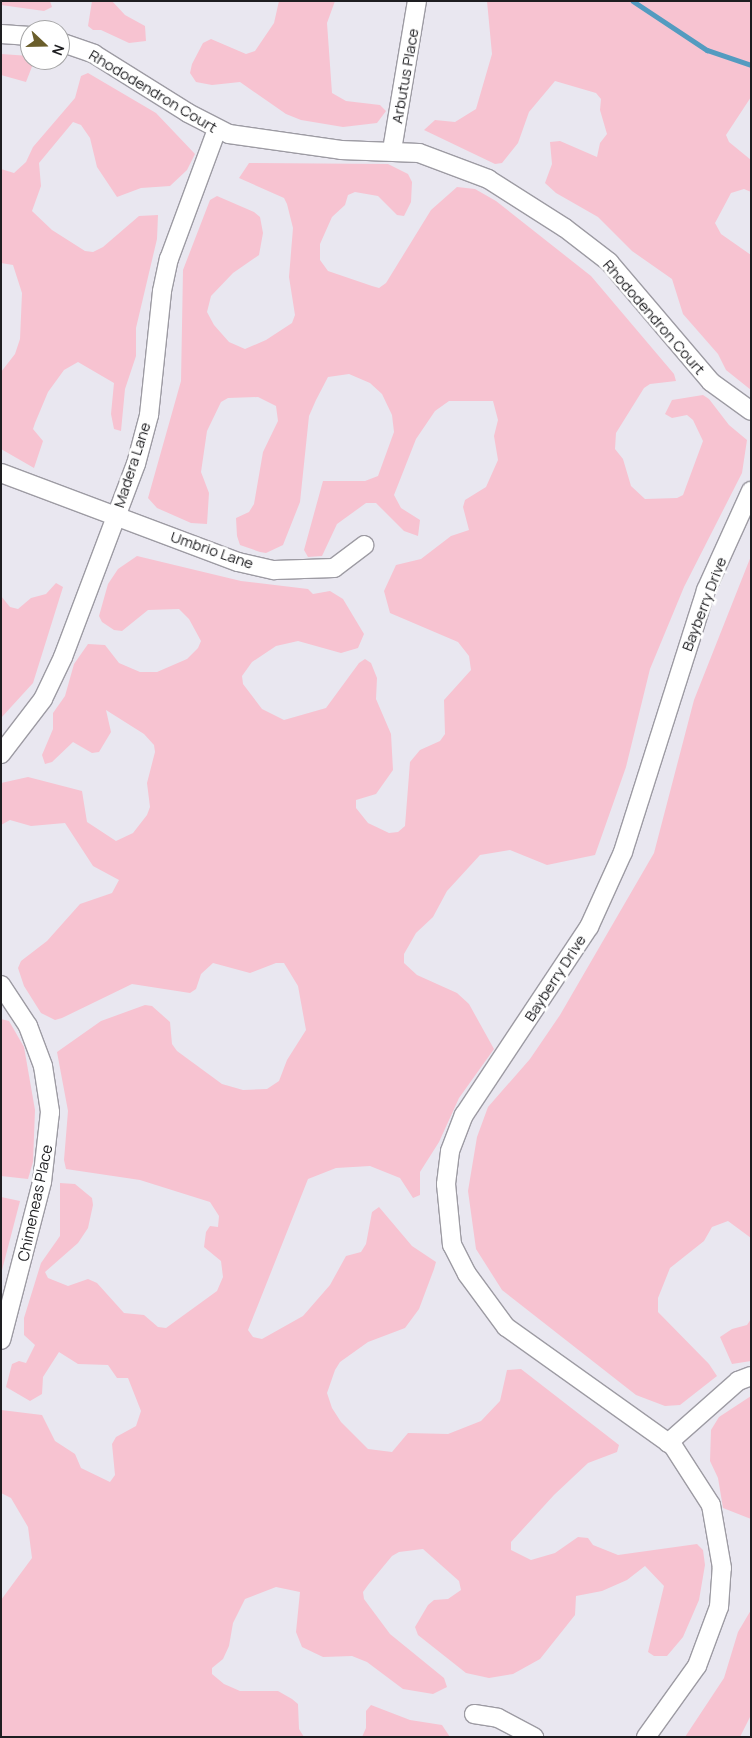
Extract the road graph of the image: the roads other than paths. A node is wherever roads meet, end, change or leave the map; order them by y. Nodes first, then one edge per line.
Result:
1 (417, 1) edge
2 (1, 34) edge
3 (20, 35) edge
4 (70, 46) edge
5 (217, 129) junction
6 (392, 150) junction
7 (751, 411) edge
8 (1, 473) edge
9 (751, 491) edge
10 (116, 516) junction
11 (364, 545) dead end
12 (1, 754) edge
13 (1, 985) edge
14 (1, 1340) edge
15 (751, 1376) edge
16 (668, 1443) junction
17 (474, 1714) dead end
18 (534, 1737) edge
19 (646, 1737) edge

1 - 6 street, Arbutus Place
2 - 3 street
4 - 5 street, Rhododendron Court
5 - 6 street, Rhododendron Court
5 - 10 street, Madera Lane
6 - 7 street, Rhododendron Court
8 - 10 street, Umbrio Lane
9 - 16 street, Bayberry Drive
10 - 11 street, Umbrio Lane
10 - 12 street, Madera Lane
13 - 14 street, Chimeneas Place
15 - 16 street
16 - 19 street
17 - 18 street

